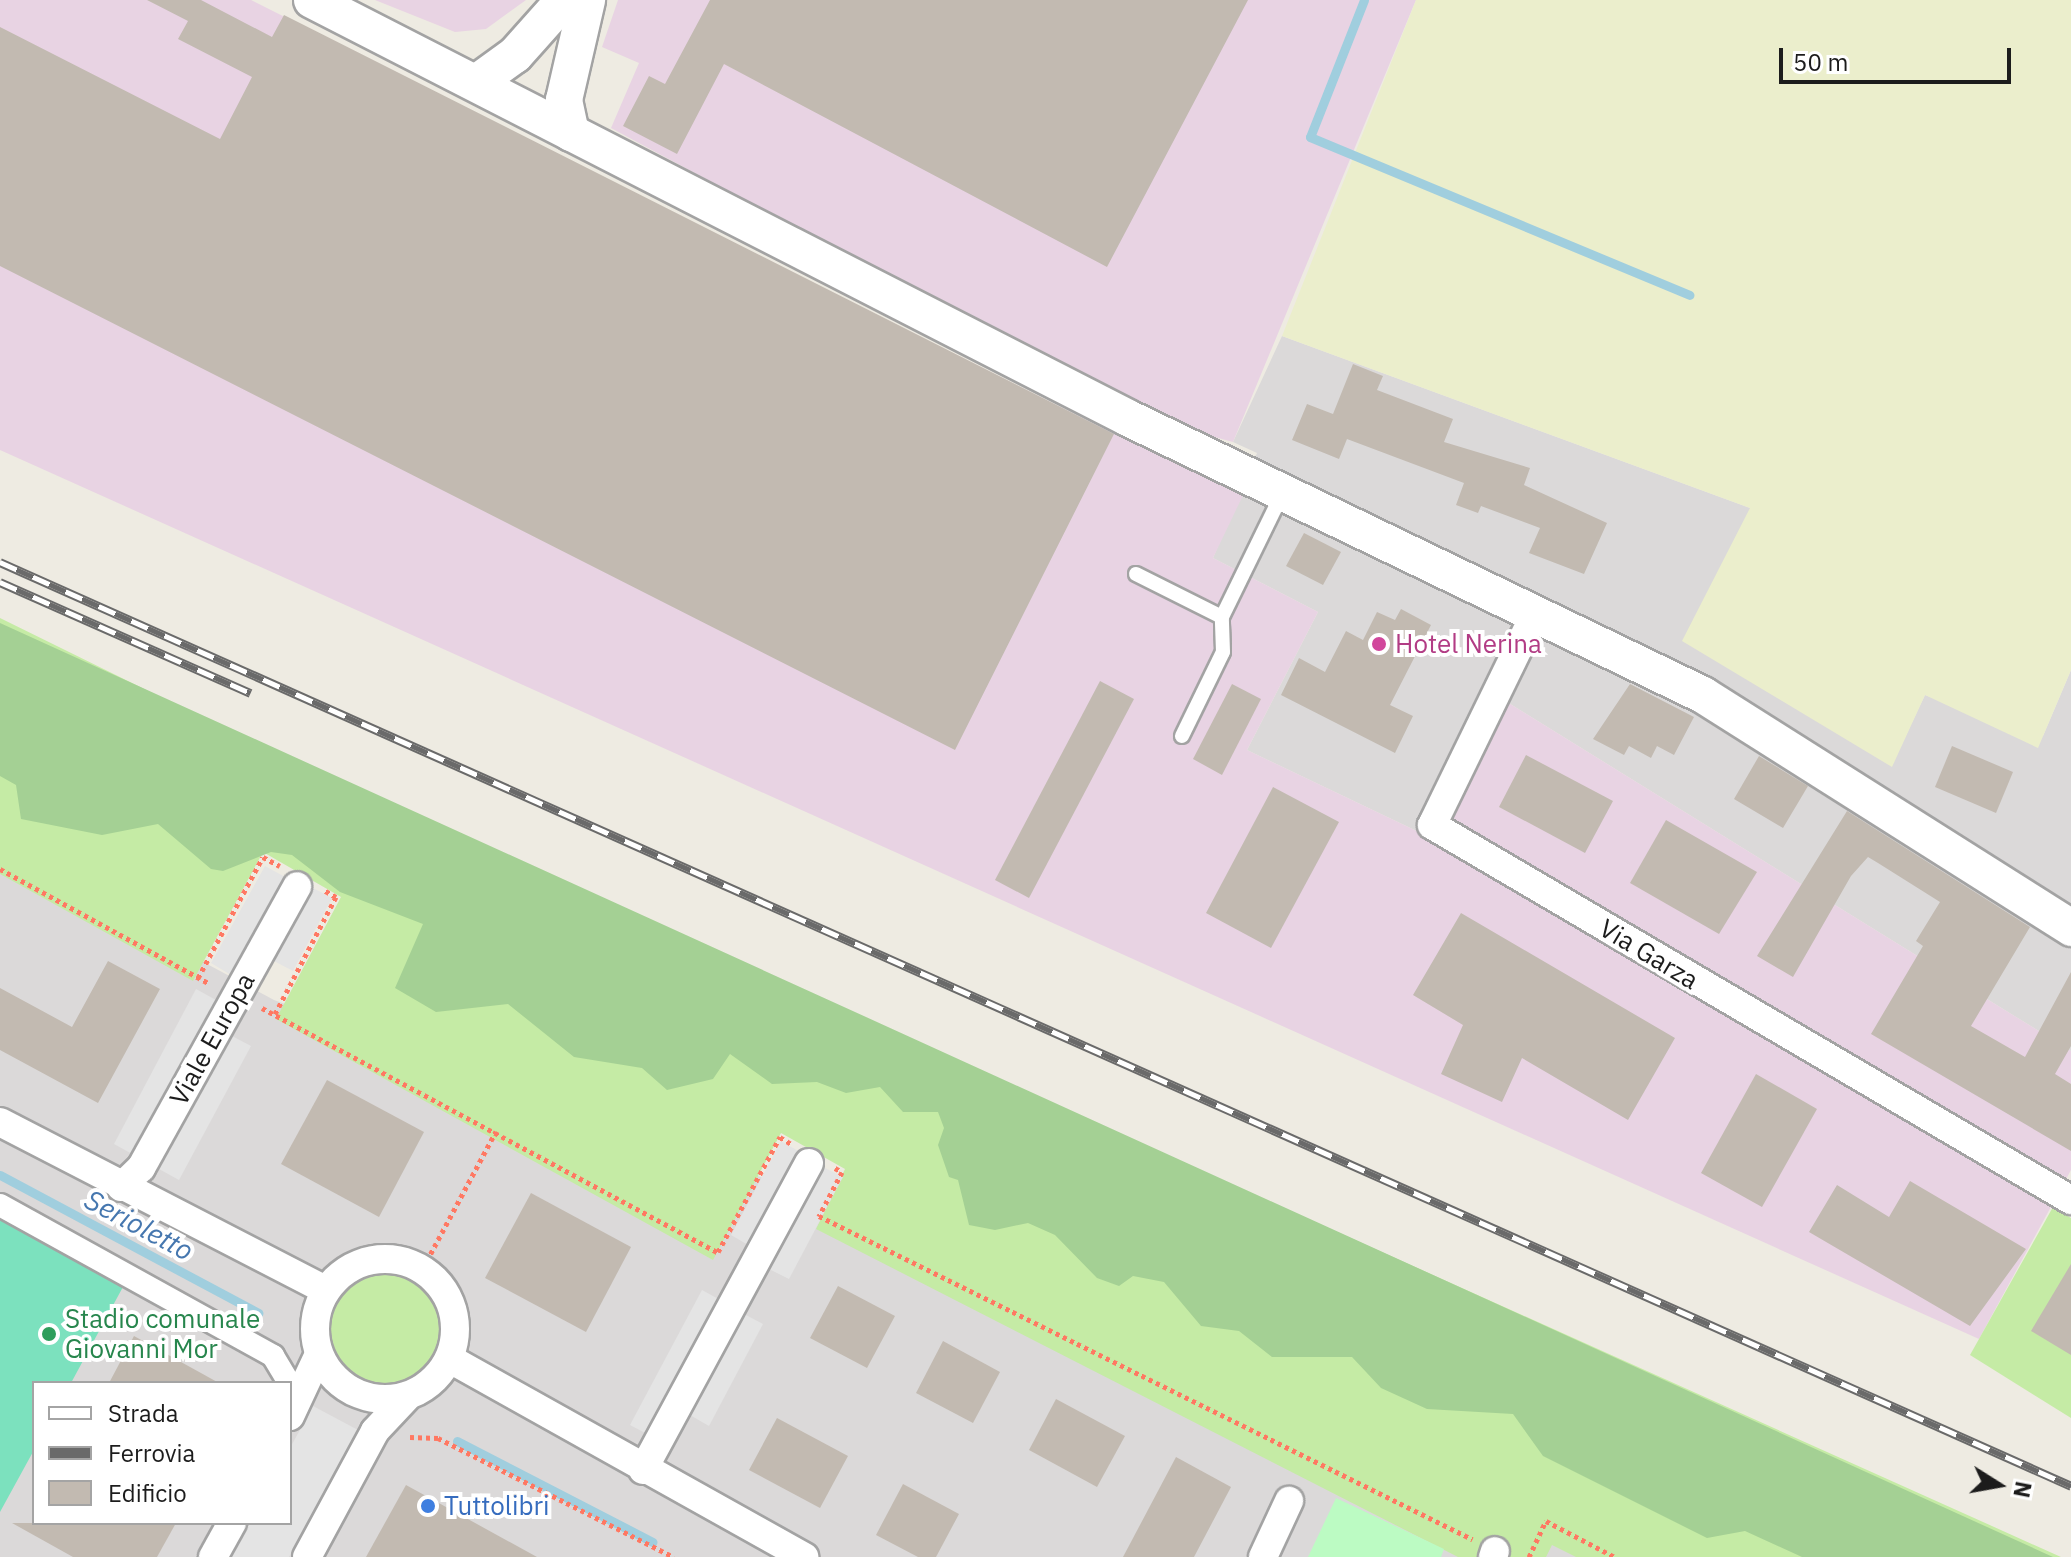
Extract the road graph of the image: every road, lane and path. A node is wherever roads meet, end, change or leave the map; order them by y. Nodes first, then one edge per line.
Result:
1 (312, 0) edge
2 (564, 0) edge
3 (587, 0) edge
4 (476, 83) junction
5 (571, 133) junction
6 (1283, 494) junction
7 (1136, 574) dead end
8 (1536, 612) junction
9 (1222, 617) junction
10 (1182, 736) dead end
11 (0, 869) edge
12 (297, 886) dead end
13 (2071, 928) edge
14 (236, 997) junction
15 (0, 1122) edge
16 (496, 1131) junction
17 (814, 1160) junction
18 (121, 1187) junction
19 (2071, 1200) edge
20 (0, 1205) edge
21 (718, 1252) junction
22 (423, 1268) junction
23 (752, 1270) junction
24 (325, 1290) junction
25 (319, 1354) junction
26 (450, 1359) junction
27 (285, 1381) edge
28 (292, 1396) edge
29 (406, 1398) junction
30 (403, 1442) dead end
31 (643, 1470) junction
32 (1289, 1501) dead end
33 (231, 1525) edge
34 (1494, 1554) edge
35 (213, 1557) edge
36 (307, 1557) edge
37 (674, 1557) edge
38 (805, 1557) edge
39 (1263, 1557) edge
40 (1529, 1557) edge
41 (1615, 1557) edge

1 - 4 street
2 - 4 street
3 - 5 street
4 - 5 street
5 - 6 street
6 - 8 street
6 - 9 lane
7 - 9 lane
8 - 13 street
8 - 19 street, Via Garza
9 - 10 lane
11 - 14 path
12 - 14 street, Viale Europa
14 - 16 path
14 - 18 street, Viale Europa
15 - 18 street
16 - 21 path
16 - 22 path
17 - 21 path
17 - 23 street
17 - 34 path
18 - 24 street
20 - 27 street
21 - 23 path
22 - 24 street
22 - 26 street
23 - 31 street
24 - 25 street
25 - 28 street
25 - 29 street
26 - 29 street
26 - 31 street
29 - 36 street
30 - 37 path
31 - 38 street
32 - 39 street
33 - 35 street
40 - 41 path

